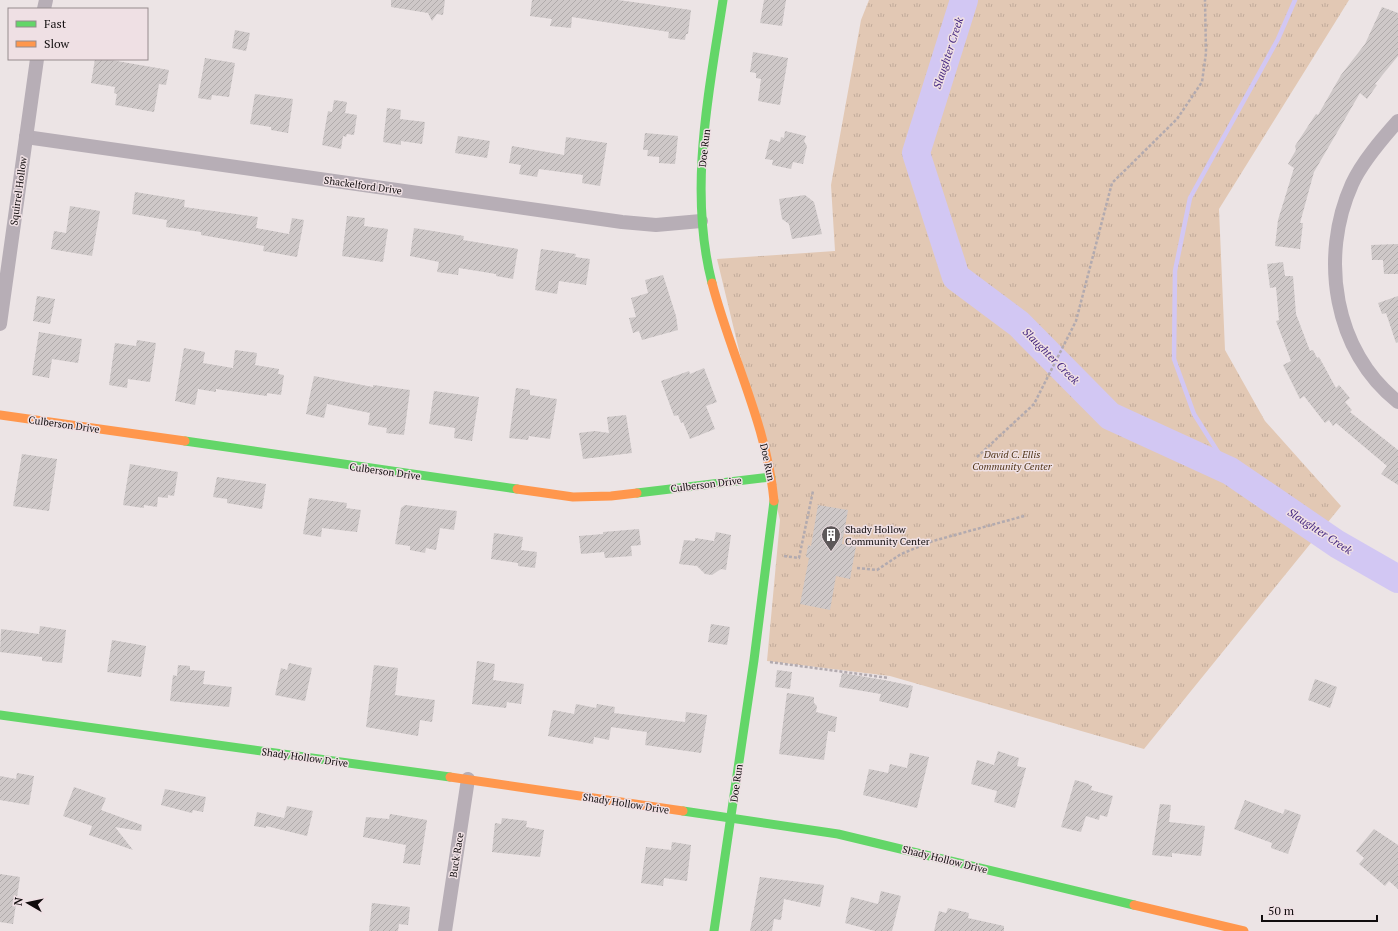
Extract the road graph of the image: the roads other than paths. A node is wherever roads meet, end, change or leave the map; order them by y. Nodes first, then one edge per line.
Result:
1 (723, 0) edge
2 (37, 60) edge
3 (1398, 120) edge
4 (26, 137) junction
5 (701, 222) junction
6 (0, 324) edge
7 (1398, 402) edge
8 (0, 415) edge
9 (771, 477) junction
10 (0, 715) edge
11 (468, 779) junction
12 (730, 818) junction
13 (1214, 928) edge
14 (445, 931) edge
15 (714, 931) edge
16 (1244, 931) edge

1 - 5 street, Doe Run
2 - 4 street, Squirrel Hollow
3 - 7 street
4 - 5 street, Shackelford Drive
4 - 6 street, Squirrel Hollow
5 - 9 street, Doe Run
8 - 9 street, Culberson Drive
9 - 12 street, Doe Run
10 - 11 street, Shady Hollow Drive
11 - 12 street, Shady Hollow Drive
11 - 14 street, Buck Race
12 - 13 street, Shady Hollow Drive
12 - 15 street, Doe Run
13 - 16 street, Shady Hollow Drive

